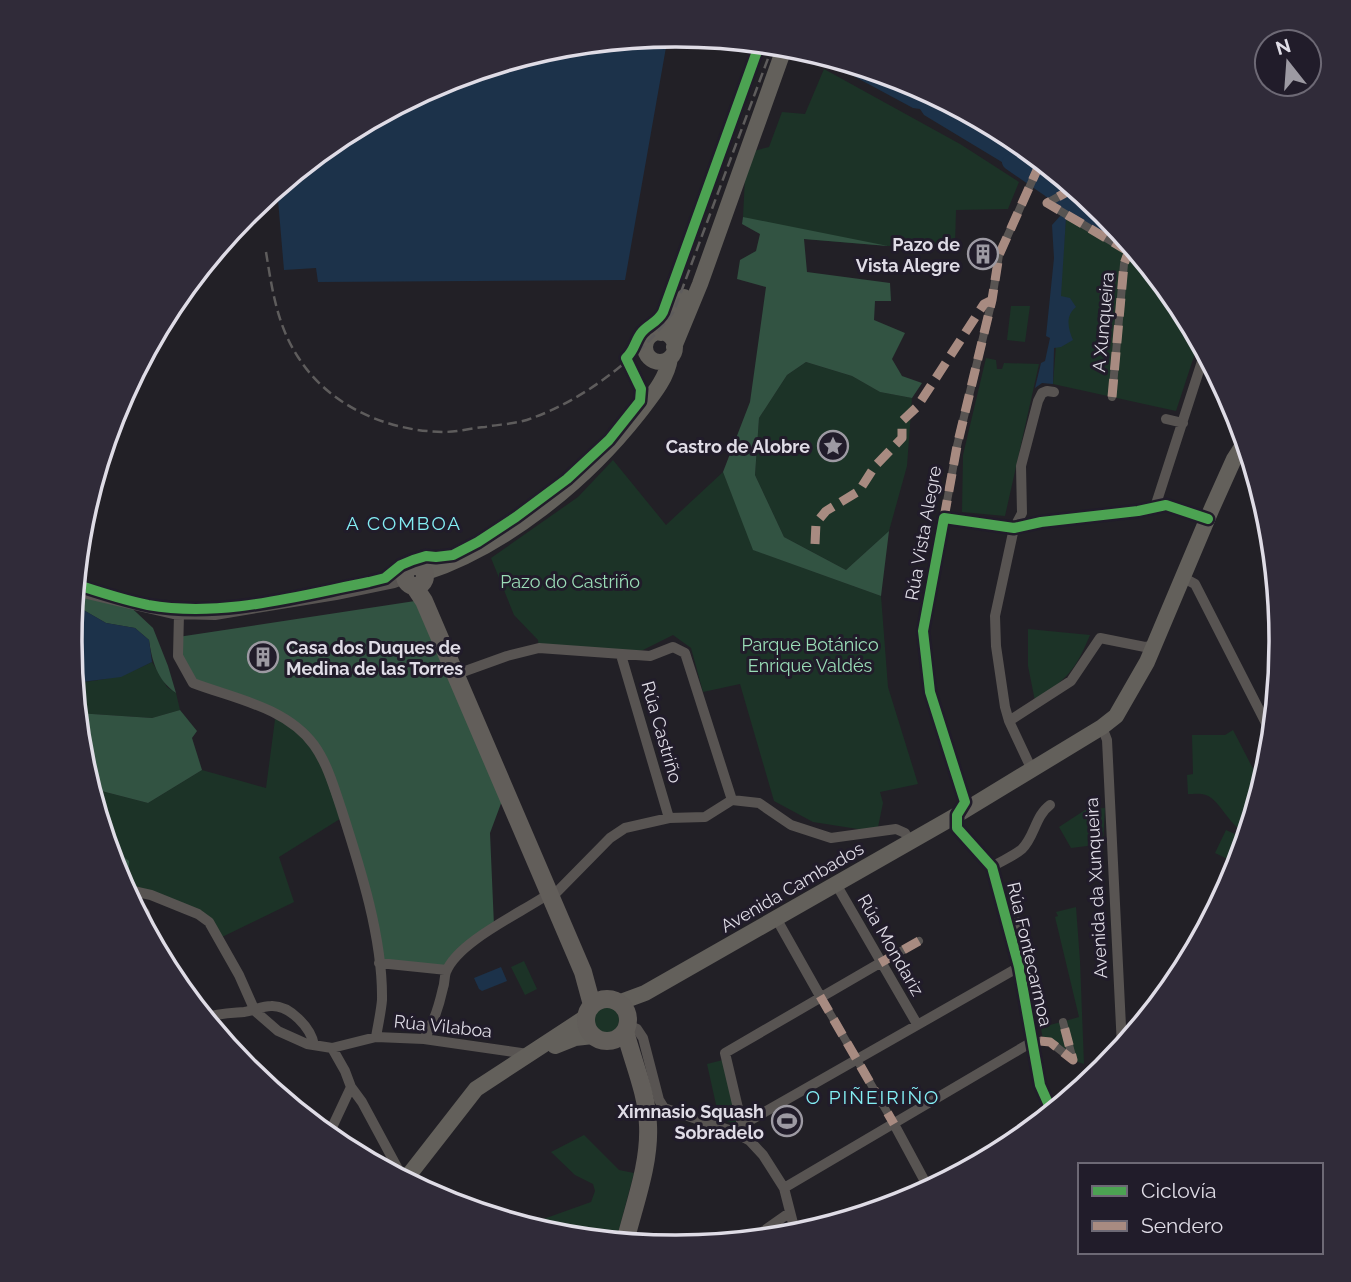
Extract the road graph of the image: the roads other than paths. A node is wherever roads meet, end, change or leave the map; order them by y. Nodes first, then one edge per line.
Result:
1 (772, 56) edge
2 (781, 57) edge
3 (1037, 170) edge
4 (1064, 193) edge
5 (1111, 239) edge
6 (1127, 256) edge
7 (660, 332) junction
8 (666, 355) junction
9 (1201, 365) edge
10 (1054, 392) dead end
11 (1112, 397) dead end
12 (1166, 419) dead end
13 (1183, 423) junction
14 (1239, 452) edge
15 (1155, 507) junction
16 (944, 518) junction
17 (1208, 519) junction
18 (1014, 528) junction
19 (1182, 578) junction
20 (416, 580) junction
21 (84, 594) edge
22 (179, 614) junction
23 (1153, 645) junction
24 (621, 655) junction
25 (457, 674) junction
26 (1264, 719) edge
27 (1009, 720) junction
28 (1102, 727) junction
29 (1032, 770) junction
30 (732, 800) junction
31 (1050, 805) dead end
32 (957, 815) junction
33 (669, 818) junction
34 (909, 841) junction
35 (992, 867) junction
36 (836, 884) junction
37 (138, 892) edge
38 (551, 895) junction
39 (776, 918) junction
40 (1008, 926) junction
41 (919, 941) dead end
42 (1029, 957) dead end
43 (379, 963) junction
44 (880, 963) junction
45 (1018, 967) junction
46 (447, 970) junction
47 (820, 996) junction
48 (255, 1011) junction
49 (612, 1013) junction
50 (216, 1016) edge
51 (1063, 1022) dead end
52 (917, 1024) junction
53 (1121, 1033) edge
54 (376, 1037) junction
55 (424, 1039) junction
56 (600, 1039) junction
57 (1036, 1041) junction
58 (314, 1045) junction
59 (332, 1048) junction
60 (528, 1054) junction
61 (857, 1060) junction
62 (640, 1083) junction
63 (351, 1087) junction
64 (1048, 1103) edge
65 (453, 1117) junction
66 (894, 1124) junction
67 (333, 1126) edge
68 (741, 1130) junction
69 (396, 1164) edge
70 (410, 1172) edge
71 (925, 1180) edge
72 (784, 1188) junction
73 (789, 1213) junction
74 (792, 1223) edge
75 (769, 1227) edge
76 (627, 1232) edge

1 - 7 main road
2 - 8 main road
3 - 16 street, Rúa Vista Alegre
4 - 5 street, A Xunqueira
6 - 11 street, A Xunqueira
7 - 8 main road
7 - 8 main road
8 - 20 main road
9 - 13 street
10 - 18 street
12 - 13 street
13 - 15 street
14 - 17 main road, Avenida Cambados
15 - 17 street
15 - 18 street
16 - 18 street
16 - 32 street, Rúa Vista Alegre
17 - 19 main road, Avenida Cambados
18 - 27 street
19 - 23 main road, Avenida Cambados
19 - 26 street
20 - 22 street
20 - 25 highway
21 - 22 street
22 - 43 street
23 - 27 street
23 - 28 main road, Avenida Cambados
24 - 25 street
24 - 30 street
24 - 33 street, Rúa Castriño
25 - 38 highway
27 - 29 street
28 - 29 main road, Avenida Cambados
28 - 53 street, Avenida da Xunqueira
29 - 32 main road, Avenida Cambados
30 - 33 street
30 - 34 street
31 - 35 street, Rúa Fontecarmoa
32 - 34 main road, Avenida Cambados
32 - 35 street, Rúa Fontecarmoa
33 - 38 street
34 - 36 main road, Avenida Cambados
35 - 40 street, Rúa Fontecarmoa
36 - 39 main road, Avenida Cambados
36 - 44 street, Rúa Mondariz
37 - 48 street
38 - 46 street
38 - 49 highway
39 - 47 street
39 - 49 main road, Avenida Cambados
40 - 42 street
40 - 45 street, Rúa Fontecarmoa
41 - 44 street
43 - 46 street
43 - 54 street
44 - 47 street
44 - 52 street, Rúa Mondariz
45 - 52 street
45 - 57 street, Rúa Fontecarmoa
46 - 55 street
47 - 61 street
47 - 68 street
48 - 50 street
48 - 58 street, Rúa Vilaboa
48 - 58 street
49 - 56 highway
49 - 56 highway
49 - 60 main road, Avenida Cambados
49 - 62 highway
49 - 68 street
51 - 57 street
52 - 61 street
54 - 55 street, Rúa Vilaboa
54 - 59 street, Rúa Vilaboa
55 - 60 street, Rúa Vilaboa
56 - 62 highway
56 - 65 main road
57 - 64 street, Rúa Fontecarmoa
57 - 66 street
58 - 59 street, Rúa Vilaboa
59 - 63 street
60 - 65 main road, Avenida Cambados
61 - 66 street
61 - 68 street
62 - 76 highway
63 - 67 street
63 - 69 street
65 - 70 main road
66 - 71 street
66 - 72 street
68 - 72 street
72 - 73 street
73 - 74 street
73 - 75 street

